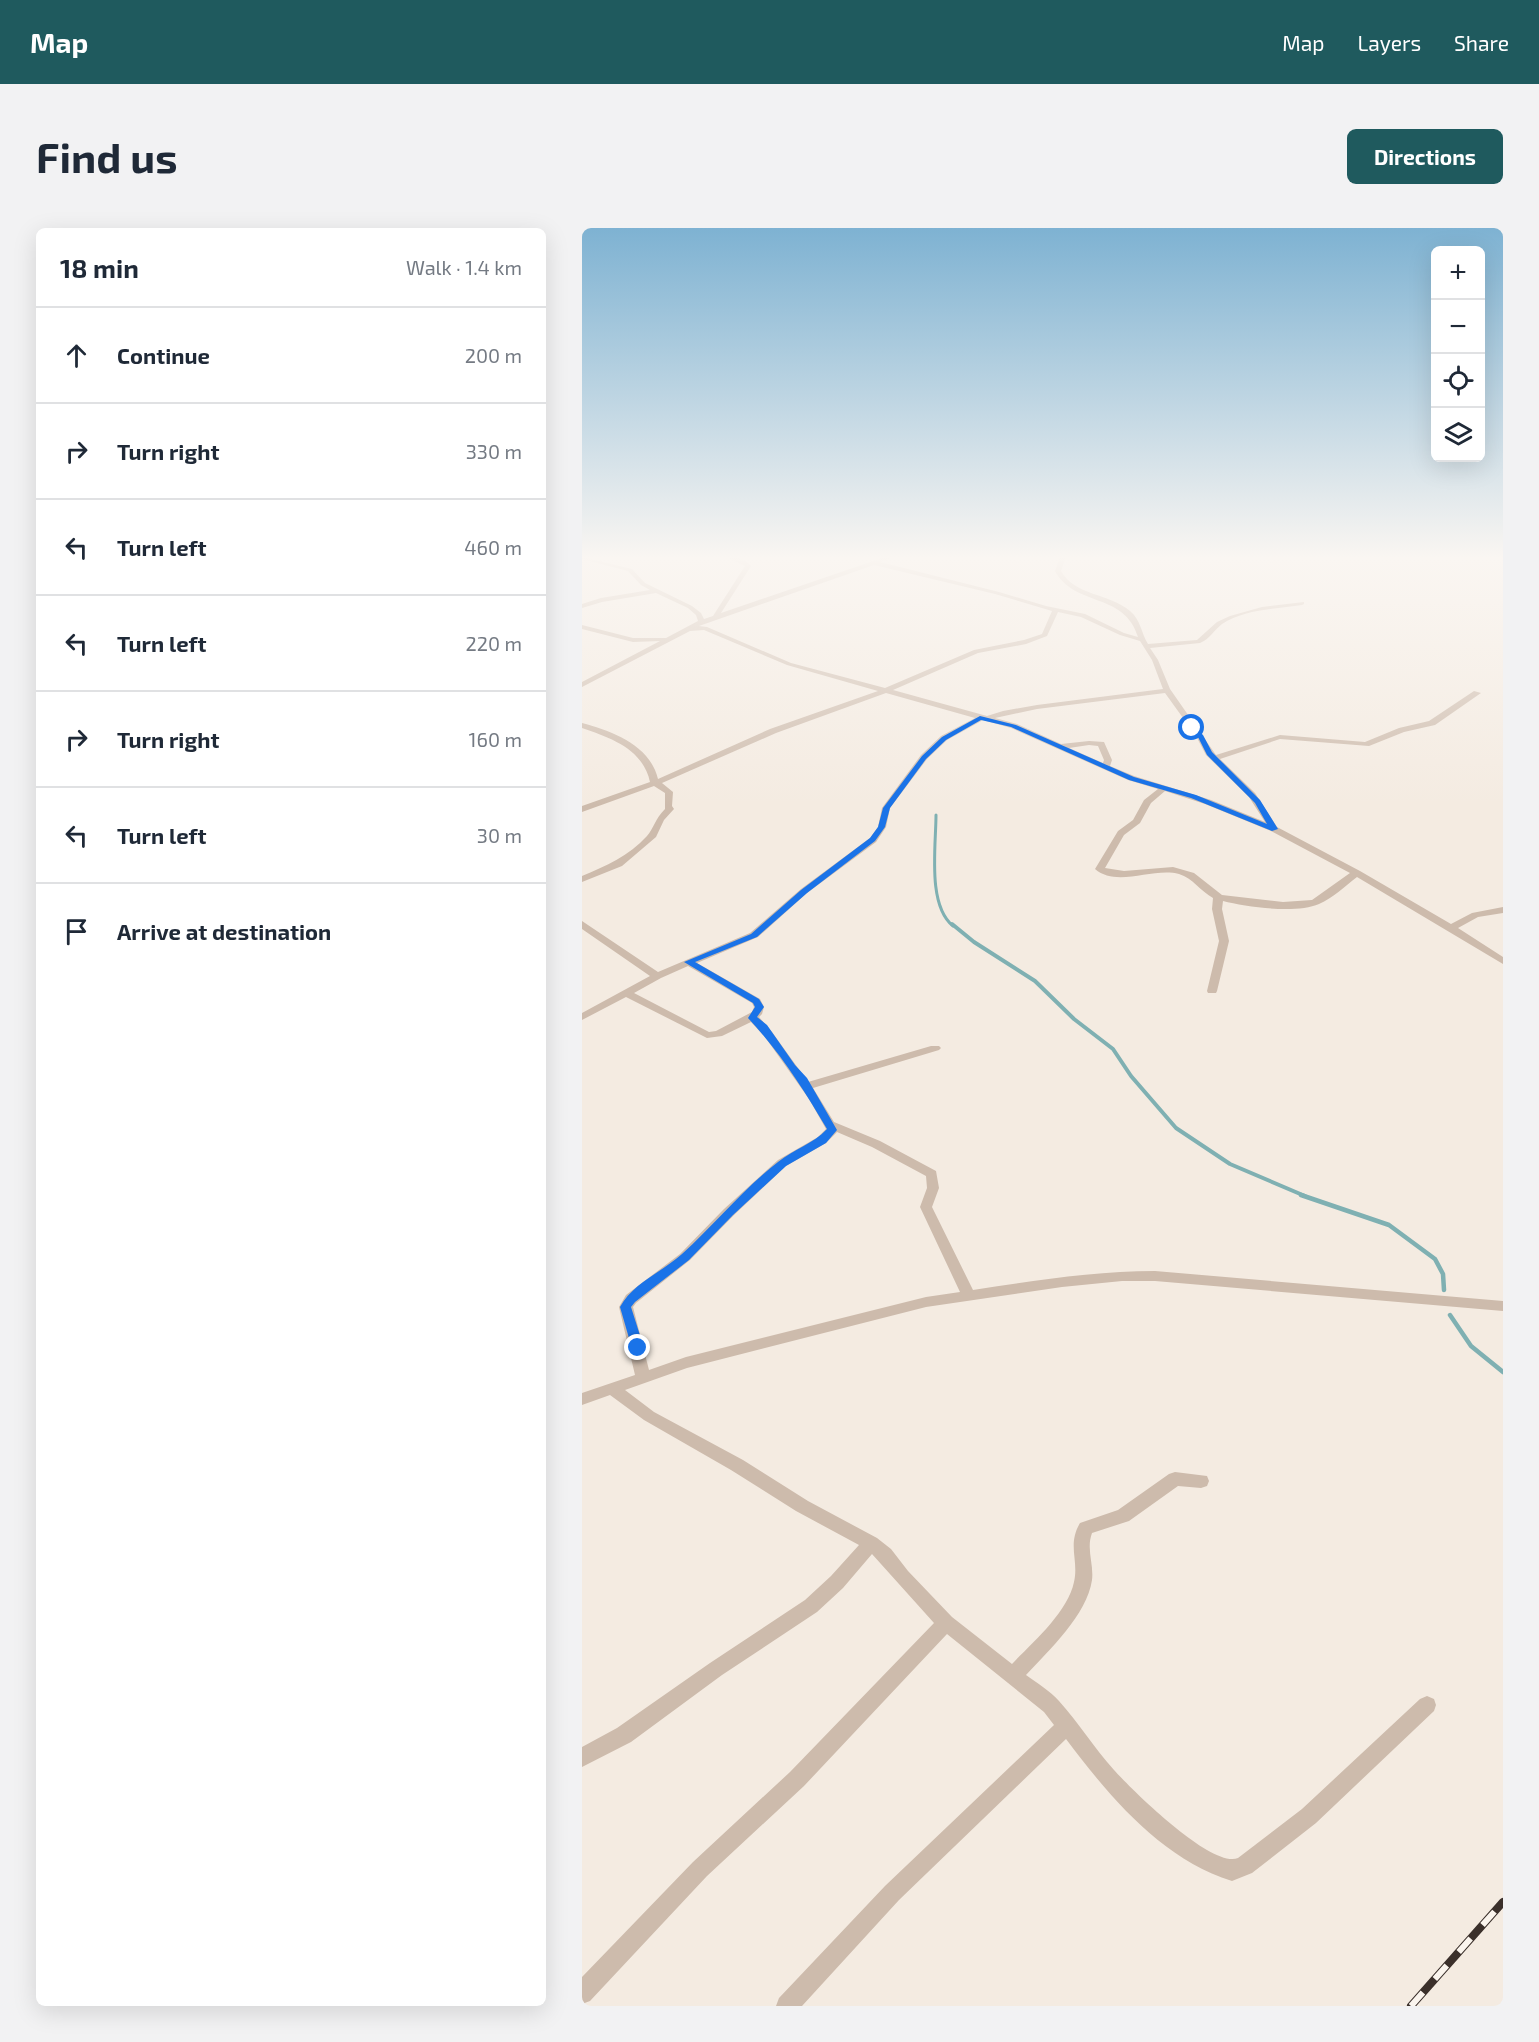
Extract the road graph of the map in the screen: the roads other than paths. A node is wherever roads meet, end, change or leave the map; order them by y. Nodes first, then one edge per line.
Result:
1 (665, 640) edge
2 (737, 640) edge
3 (1032, 640) edge
4 (1137, 640) edge
5 (1143, 640) edge
6 (1203, 640) edge
7 (1144, 643) junction
8 (582, 685) edge
9 (885, 691) junction
10 (1167, 691) junction
11 (1477, 693) dead end
12 (983, 718) junction
13 (582, 725) edge
14 (1060, 746) junction
15 (1214, 758) junction
16 (1105, 766) junction
17 (654, 782) junction
18 (1164, 788) junction
19 (582, 809) edge
20 (1274, 829) junction
21 (1357, 873) junction
22 (582, 879) edge
23 (1218, 897) junction
24 (1503, 910) edge
25 (582, 924) edge
26 (1451, 927) junction
27 (1503, 961) edge
28 (688, 962) junction
29 (657, 976) junction
30 (1212, 991) dead end
31 (626, 993) junction
32 (582, 1017) edge
33 (753, 1018) junction
34 (935, 1048) dead end
35 (806, 1086) junction
36 (830, 1125) junction
37 (968, 1294) junction
38 (1503, 1306) edge
39 (643, 1377) junction
40 (613, 1389) junction
41 (582, 1399) edge
42 (1201, 1481) dead end
43 (871, 1543) junction
44 (946, 1623) junction
45 (1014, 1676) junction
46 (1427, 1705) dead end
47 (1066, 1726) junction
48 (582, 1757) edge
49 (582, 1993) edge
50 (787, 2006) edge

1 - 8 street
2 - 9 street
3 - 9 street
4 - 7 street
5 - 7 street
6 - 7 street
7 - 10 street
9 - 12 street
9 - 17 street
10 - 12 street
10 - 15 street
11 - 15 street
12 - 14 street
12 - 28 street
13 - 17 street
14 - 16 street
14 - 16 street
15 - 20 street
16 - 18 street
17 - 19 street
17 - 22 street
18 - 20 street
18 - 23 street
20 - 21 street
21 - 23 street
21 - 26 street
23 - 30 street
24 - 26 street
25 - 29 street
26 - 27 street
28 - 29 street
28 - 33 street
29 - 31 street
31 - 32 street
31 - 33 street
33 - 35 street
34 - 35 street
35 - 36 street
36 - 37 street
36 - 39 street
37 - 38 street
37 - 39 street
39 - 40 street
40 - 41 street
40 - 43 street
42 - 45 street
43 - 44 street
43 - 48 street
44 - 45 street
44 - 49 street
45 - 47 street
46 - 47 street
47 - 50 street

